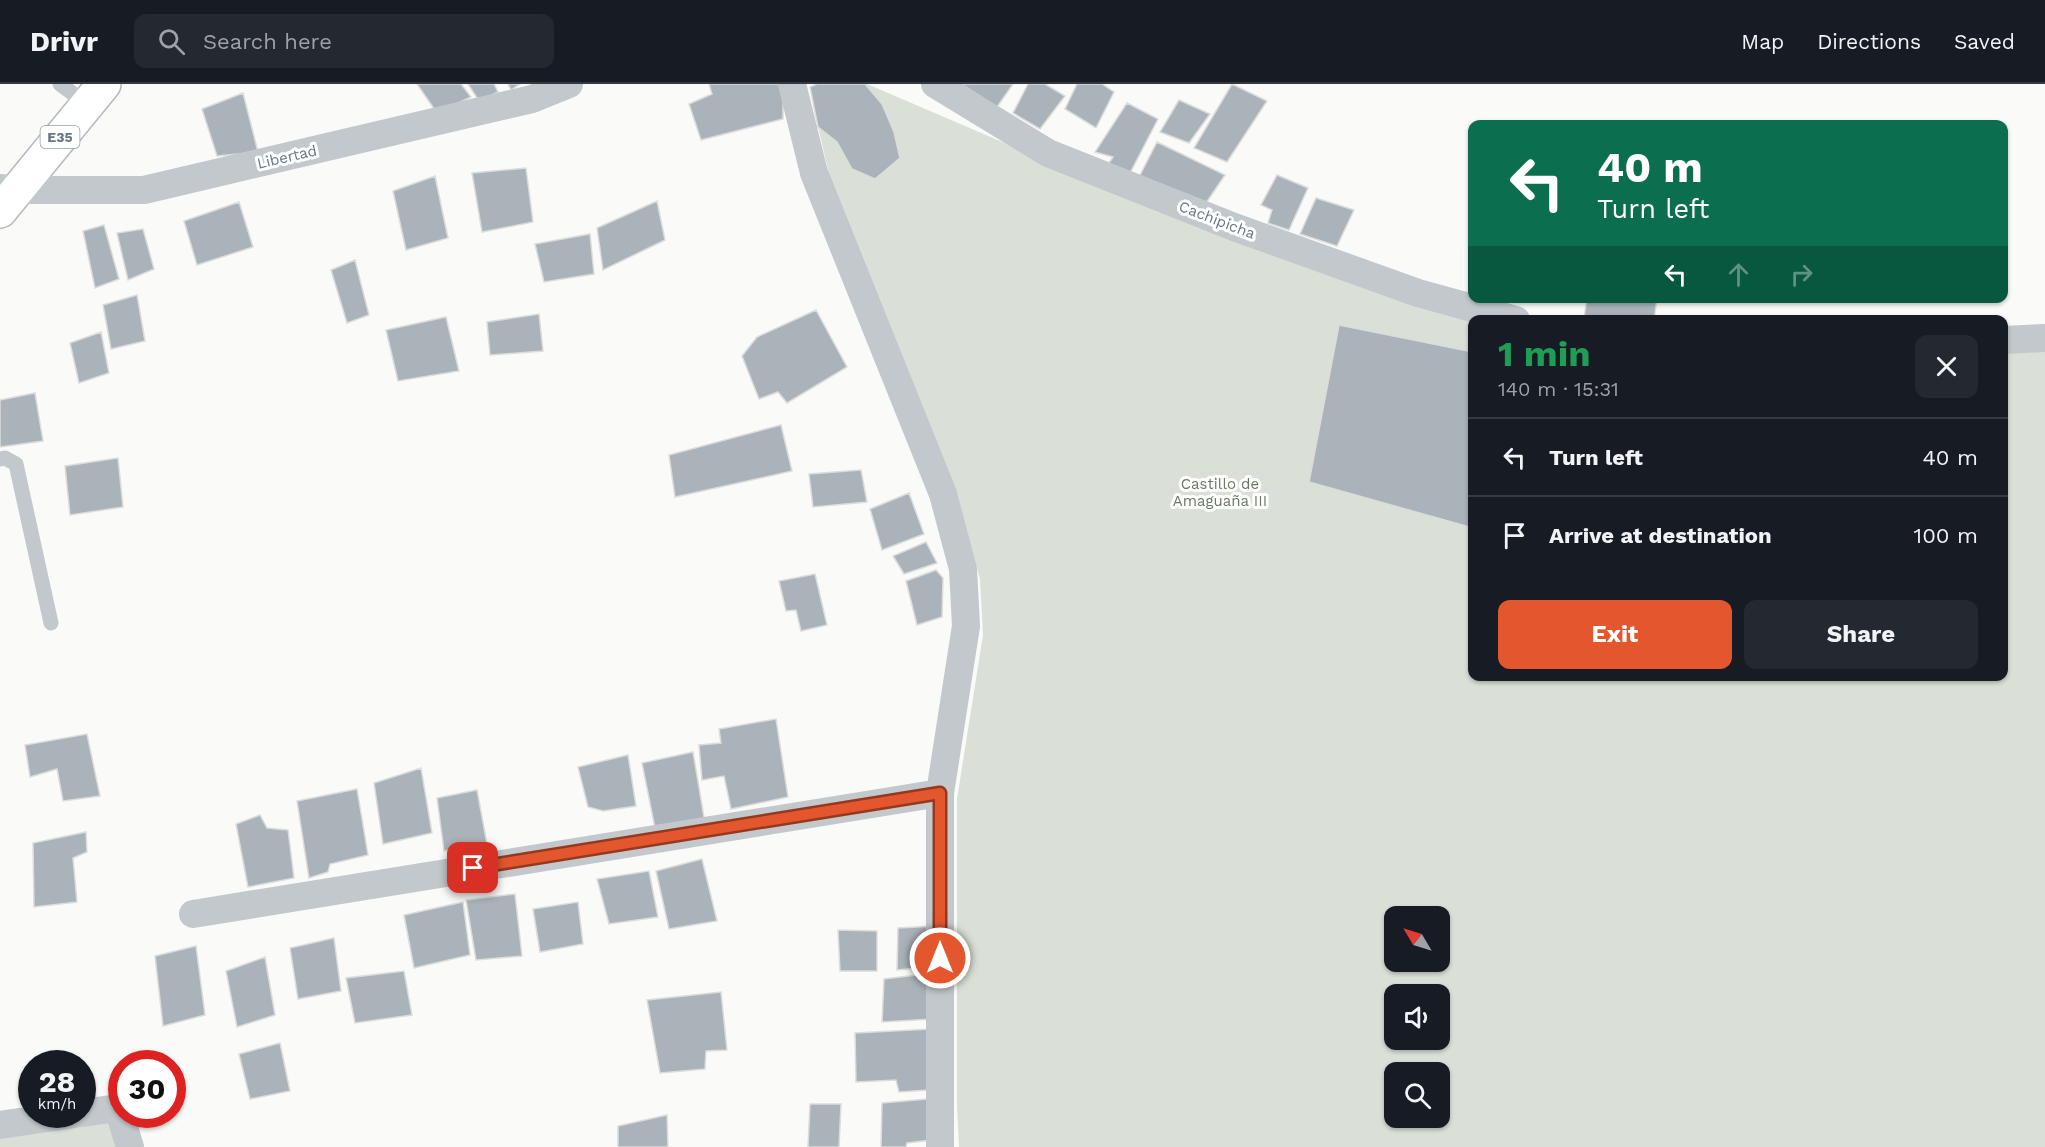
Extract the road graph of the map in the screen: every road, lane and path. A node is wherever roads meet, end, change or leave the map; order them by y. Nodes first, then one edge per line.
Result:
1 (60, 84) edge
2 (569, 84) edge
3 (792, 84) edge
4 (935, 84) edge
5 (95, 94) edge
6 (5, 196) edge
7 (1498, 315) edge
8 (2045, 338) edge
9 (2008, 340) edge
10 (0, 459) edge
11 (51, 622) dead end
12 (940, 793) junction
13 (193, 914) dead end
14 (96, 1111) edge
15 (18, 1122) edge
16 (0, 1125) edge
17 (130, 1147) edge
18 (940, 1147) edge

1 - 5 lane
2 - 6 street, Libertad
3 - 12 street
4 - 7 street, Cachipicha
5 - 6 highway, E35
8 - 9 street
10 - 11 lane
12 - 13 street
12 - 18 street
14 - 17 street
15 - 16 street

